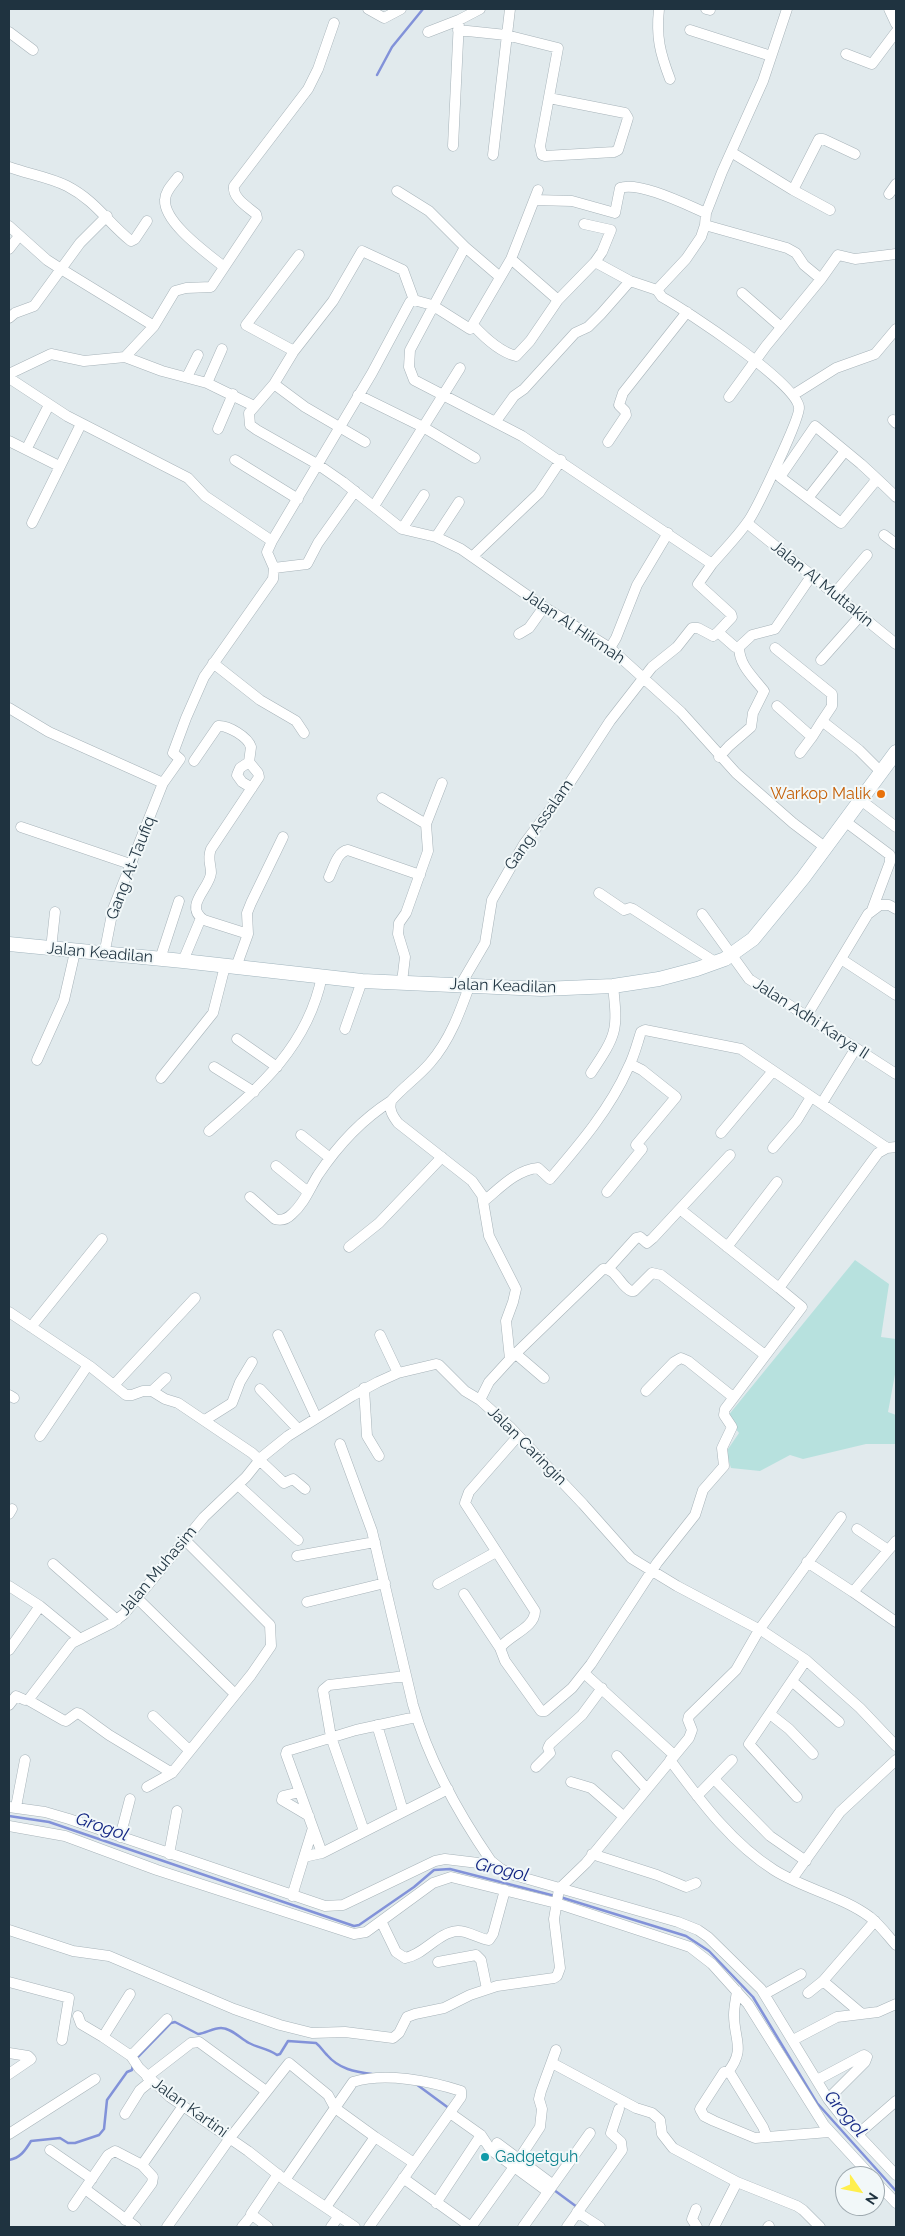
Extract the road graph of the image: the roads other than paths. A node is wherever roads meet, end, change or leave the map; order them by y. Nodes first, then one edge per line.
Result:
1 (368, 9) edge
2 (401, 9) edge
3 (478, 9) edge
4 (510, 9) edge
5 (659, 9) edge
6 (787, 9) edge
7 (889, 9) edge
8 (334, 23) dead end
9 (896, 24) edge
10 (459, 25) junction
11 (690, 30) dead end
12 (428, 32) dead end
13 (896, 32) edge
14 (506, 35) junction
15 (10, 37) edge
16 (33, 50) dead end
17 (846, 54) dead end
18 (771, 56) junction
19 (670, 79) dead end
20 (549, 98) junction
21 (453, 146) dead end
22 (731, 152) junction
23 (856, 154) dead end
24 (493, 155) dead end
25 (9, 167) edge
26 (178, 177) dead end
27 (896, 184) edge
28 (793, 190) junction
29 (397, 191) dead end
30 (889, 194) dead end
31 (830, 210) dead end
32 (706, 213) junction
33 (107, 216) junction
34 (148, 221) dead end
35 (584, 224) dead end
36 (705, 225) junction
37 (9, 226) edge
38 (19, 236) junction
39 (465, 247) junction
40 (9, 249) edge
41 (896, 254) edge
42 (299, 255) dead end
43 (512, 259) junction
44 (595, 262) junction
45 (224, 266) junction
46 (61, 269) junction
47 (500, 276) junction
48 (821, 279) junction
49 (630, 281) junction
50 (657, 290) junction
51 (742, 293) dead end
52 (414, 300) junction
53 (558, 300) junction
54 (432, 305) junction
55 (686, 312) junction
56 (9, 318) edge
57 (473, 325) junction
58 (154, 326) junction
59 (781, 326) junction
60 (896, 329) edge
61 (222, 349) dead end
62 (294, 351) junction
63 (198, 355) dead end
64 (125, 356) junction
65 (755, 362) junction
66 (460, 368) dead end
67 (9, 374) edge
68 (187, 377) junction
69 (9, 378) edge
70 (207, 383) junction
71 (274, 384) junction
72 (233, 394) junction
73 (358, 394) junction
74 (794, 395) junction
75 (443, 396) junction
76 (729, 397) dead end
77 (49, 405) junction
78 (254, 406) junction
79 (496, 421) junction
80 (81, 424) junction
81 (338, 426) junction
82 (423, 427) junction
83 (218, 429) dead end
84 (9, 441) edge
85 (365, 442) dead end
86 (608, 442) dead end
87 (27, 448) junction
88 (845, 451) junction
89 (475, 458) dead end
90 (235, 460) dead end
91 (561, 460) junction
92 (317, 464) junction
93 (60, 466) junction
94 (776, 474) junction
95 (877, 479) junction
96 (355, 491) junction
97 (424, 494) dead end
98 (896, 497) edge
99 (808, 498) junction
100 (298, 499) junction
101 (459, 502) dead end
102 (374, 506) junction
103 (32, 522) dead end
104 (747, 522) junction
105 (402, 529) junction
106 (668, 533) junction
107 (884, 535) dead end
108 (436, 537) junction
109 (272, 541) junction
110 (896, 544) edge
111 (867, 555) dead end
112 (473, 556) junction
113 (712, 564) junction
114 (274, 568) junction
115 (812, 576) junction
116 (834, 594) junction
117 (544, 607) junction
118 (860, 616) junction
119 (718, 632) junction
120 (519, 634) dead end
121 (896, 644) edge
122 (739, 647) junction
123 (610, 648) junction
124 (775, 648) dead end
125 (821, 660) dead end
126 (213, 664) junction
127 (644, 678) junction
128 (777, 706) dead end
129 (9, 708) edge
130 (822, 721) junction
131 (304, 733) dead end
132 (812, 737) junction
133 (800, 753) dead end
134 (719, 757) junction
135 (194, 761) dead end
136 (250, 762) junction
137 (889, 763) edge
138 (163, 783) junction
139 (442, 783) dead end
140 (252, 788) junction
141 (382, 798) dead end
142 (862, 801) junction
143 (846, 822) junction
144 (426, 824) junction
145 (896, 827) edge
146 (21, 828) dead end
147 (283, 837) dead end
148 (826, 848) junction
149 (893, 857) edge
150 (133, 865) junction
151 (420, 875) junction
152 (329, 877) dead end
153 (599, 893) dead end
154 (179, 901) dead end
155 (896, 909) edge
156 (872, 910) junction
157 (55, 912) dead end
158 (702, 914) dead end
159 (202, 919) junction
160 (248, 934) junction
161 (9, 944) edge
162 (52, 949) junction
163 (104, 955) junction
164 (733, 955) junction
165 (75, 956) junction
166 (160, 959) junction
167 (841, 959) junction
168 (185, 961) junction
169 (715, 962) junction
170 (230, 966) junction
171 (321, 981) junction
172 (362, 981) junction
173 (402, 982) junction
174 (465, 984) junction
175 (613, 986) junction
176 (896, 996) edge
177 (806, 1017) junction
178 (345, 1029) dead end
179 (237, 1039) dead end
180 (856, 1048) junction
181 (37, 1060) dead end
182 (630, 1064) junction
183 (214, 1067) dead end
184 (277, 1067) junction
185 (773, 1071) junction
186 (591, 1073) dead end
187 (896, 1074) edge
188 (161, 1078) dead end
189 (254, 1092) junction
190 (811, 1097) junction
191 (391, 1101) junction
192 (822, 1103) junction
193 (209, 1131) dead end
194 (721, 1133) dead end
195 (301, 1135) dead end
196 (772, 1148) dead end
197 (892, 1148) edge
198 (730, 1155) dead end
199 (442, 1157) junction
200 (330, 1158) junction
201 (276, 1166) dead end
202 (777, 1182) dead end
203 (308, 1192) junction
204 (607, 1192) dead end
205 (250, 1197) dead end
206 (484, 1201) junction
207 (681, 1210) junction
208 (102, 1239) dead end
209 (349, 1247) dead end
210 (727, 1247) junction
211 (608, 1269) junction
212 (779, 1288) junction
213 (195, 1298) dead end
214 (10, 1314) edge
215 (31, 1327) junction
216 (278, 1335) dead end
217 (380, 1335) dead end
218 (765, 1355) junction
219 (513, 1356) junction
220 (252, 1362) dead end
221 (88, 1365) junction
222 (398, 1373) junction
223 (166, 1378) dead end
224 (544, 1378) dead end
225 (114, 1386) junction
226 (364, 1388) junction
227 (260, 1389) dead end
228 (152, 1390) junction
229 (646, 1391) dead end
230 (733, 1397) junction
231 (480, 1400) junction
232 (316, 1417) junction
233 (205, 1420) junction
234 (298, 1429) junction
235 (40, 1436) dead end
236 (518, 1436) junction
237 (340, 1444) dead end
238 (379, 1456) dead end
239 (260, 1460) junction
240 (238, 1485) junction
241 (305, 1489) dead end
242 (841, 1517) dead end
243 (857, 1529) dead end
244 (185, 1540) junction
245 (298, 1540) dead end
246 (896, 1541) edge
247 (375, 1542) junction
248 (888, 1550) junction
249 (496, 1552) junction
250 (297, 1556) dead end
251 (808, 1562) junction
252 (52, 1564) dead end
253 (652, 1571) junction
254 (385, 1583) junction
255 (438, 1584) dead end
256 (9, 1586) edge
257 (853, 1592) junction
258 (464, 1594) dead end
259 (138, 1599) junction
260 (307, 1602) dead end
261 (40, 1606) junction
262 (117, 1620) junction
263 (896, 1622) edge
264 (759, 1630) junction
265 (79, 1638) junction
266 (500, 1648) junction
267 (9, 1650) edge
268 (806, 1660) junction
269 (584, 1672) junction
270 (406, 1676) junction
271 (793, 1682) junction
272 (602, 1688) junction
273 (12, 1694) edge
274 (235, 1694) junction
275 (28, 1700) junction
276 (9, 1706) edge
277 (770, 1714) junction
278 (153, 1716) dead end
279 (416, 1717) junction
280 (839, 1722) dead end
281 (377, 1725) junction
282 (331, 1737) junction
283 (896, 1746) edge
284 (189, 1750) junction
285 (813, 1754) dead end
286 (618, 1756) dead end
287 (672, 1757) junction
288 (25, 1760) dead end
289 (732, 1760) dead end
290 (896, 1760) edge
291 (536, 1767) dead end
292 (172, 1773) junction
293 (714, 1779) junction
294 (571, 1782) dead end
295 (146, 1787) dead end
296 (646, 1788) junction
297 (448, 1789) junction
298 (300, 1792) junction
299 (697, 1796) junction
300 (797, 1797) dead end
301 (130, 1800) dead end
302 (12, 1807) edge
303 (177, 1811) dead end
304 (403, 1811) junction
305 (309, 1816) junction
306 (623, 1816) junction
307 (9, 1826) edge
308 (313, 1828) junction
309 (364, 1831) junction
310 (120, 1837) junction
311 (169, 1854) junction
312 (322, 1854) junction
313 (592, 1854) junction
314 (304, 1857) junction
315 (806, 1861) junction
316 (495, 1865) junction
317 (792, 1879) junction
318 (696, 1883) dead end
319 (558, 1889) junction
320 (505, 1890) junction
321 (292, 1896) junction
322 (556, 1903) junction
323 (381, 1921) junction
324 (875, 1921) junction
325 (9, 1930) edge
326 (896, 1945) edge
327 (438, 1962) dead end
328 (801, 1974) dead end
329 (823, 1980) junction
330 (9, 1982) edge
331 (487, 1989) junction
332 (738, 1991) junction
333 (808, 1993) dead end
334 (130, 1994) dead end
335 (765, 1994) junction
336 (896, 2004) edge
337 (862, 2014) junction
338 (78, 2016) dead end
339 (167, 2019) dead end
340 (103, 2037) junction
341 (62, 2040) dead end
342 (793, 2040) junction
343 (556, 2050) dead end
344 (9, 2053) edge
345 (134, 2061) junction
346 (552, 2063) junction
347 (728, 2072) junction
348 (9, 2074) edge
349 (95, 2079) dead end
350 (149, 2079) junction
351 (817, 2080) junction
352 (266, 2092) junction
353 (828, 2099) junction
354 (896, 2102) edge
355 (183, 2106) junction
356 (335, 2108) junction
357 (619, 2109) dead end
358 (452, 2111) junction
359 (125, 2114) dead end
360 (590, 2132) dead end
361 (829, 2132) junction
362 (9, 2134) edge
363 (858, 2134) junction
364 (481, 2135) junction
365 (375, 2137) junction
366 (767, 2137) junction
367 (230, 2138) junction
368 (497, 2143) dead end
369 (50, 2150) dead end
370 (414, 2163) junction
371 (516, 2163) junction
372 (142, 2166) junction
373 (861, 2166) edge
374 (896, 2175) edge
375 (281, 2177) junction
376 (403, 2178) junction
377 (92, 2179) junction
378 (738, 2182) junction
379 (550, 2188) junction
380 (85, 2189) junction
381 (885, 2191) edge
382 (436, 2203) junction
383 (896, 2203) edge
384 (73, 2206) dead end
385 (326, 2208) junction
386 (579, 2209) junction
387 (696, 2209) dead end
388 (252, 2215) junction
389 (339, 2216) junction
390 (125, 2220) junction
391 (136, 2227) edge
392 (167, 2227) edge
393 (242, 2227) edge
394 (268, 2227) edge
395 (330, 2227) edge
396 (355, 2227) edge
397 (369, 2227) edge
398 (471, 2227) edge
399 (523, 2227) edge
400 (567, 2227) edge
401 (600, 2227) edge
402 (698, 2227) edge
403 (714, 2227) edge
404 (820, 2227) edge

1 - 2 street
3 - 10 street
4 - 14 street
5 - 19 street
6 - 18 street
7 - 9 street
8 - 45 street
10 - 12 street
10 - 14 street
10 - 21 street
11 - 18 street
13 - 17 street
14 - 20 street
14 - 24 street
15 - 16 street
18 - 22 street
20 - 20 street
22 - 28 street
22 - 32 street
23 - 28 street
25 - 33 street
26 - 45 street
27 - 30 street
28 - 31 street
29 - 39 street
32 - 36 street
32 - 43 street
33 - 34 street
33 - 46 street
35 - 44 street
36 - 48 street
36 - 50 street
37 - 38 street
38 - 40 street
38 - 46 street
39 - 47 street
39 - 54 street
41 - 48 street
42 - 62 street
43 - 47 street
43 - 53 street
44 - 49 street
44 - 53 street
45 - 58 street
46 - 56 street
46 - 58 street
47 - 57 street
48 - 59 street
49 - 50 street
49 - 79 street
50 - 55 street
51 - 59 street
52 - 54 street
52 - 62 street
52 - 73 street
53 - 57 street
54 - 57 street
54 - 75 street
55 - 65 street
55 - 86 street
58 - 64 street
59 - 65 street
60 - 74 street
61 - 70 street
62 - 71 street
63 - 68 street
64 - 67 street
64 - 68 street
65 - 74 street
65 - 76 street
66 - 75 street
68 - 70 street
69 - 77 street
70 - 72 street
71 - 78 street
71 - 81 street
72 - 78 street
72 - 83 street
73 - 81 street
73 - 82 street
74 - 94 street
75 - 79 street
75 - 82 street
77 - 80 street
77 - 87 street
78 - 92 street, Jalan Al Hikmah
79 - 91 street
80 - 93 street
80 - 109 street
81 - 85 street
81 - 92 street
82 - 89 street
82 - 102 street
84 - 87 street
87 - 93 street
88 - 94 street
88 - 95 street
88 - 99 street
90 - 100 street
91 - 106 street
91 - 112 street
92 - 96 street, Jalan Al Hikmah
92 - 100 street
93 - 103 street
94 - 99 street
94 - 104 street
95 - 98 street
95 - 99 street
96 - 102 street, Jalan Al Hikmah
96 - 114 street
97 - 105 street
100 - 109 street
101 - 108 street
102 - 105 street, Jalan Al Hikmah
104 - 113 street
104 - 115 street, Jalan Al Muttakin
105 - 108 street, Jalan Al Hikmah
106 - 113 street
106 - 123 street
107 - 110 street
108 - 112 street, Jalan Al Hikmah
109 - 114 street
111 - 116 street
112 - 117 street, Jalan Al Hikmah
113 - 119 street
114 - 126 street
115 - 116 street, Jalan Al Muttakin
115 - 122 street
116 - 118 street, Jalan Al Muttakin
117 - 120 street
117 - 123 street, Jalan Al Hikmah
118 - 121 street, Jalan Al Muttakin
118 - 125 street
119 - 122 street
119 - 127 street, Gang Assalam
122 - 134 street
123 - 127 street, Jalan Al Hikmah
124 - 130 street
126 - 131 street
126 - 138 street, Gang At-Taufiq
127 - 134 street, Jalan Al Hikmah
127 - 174 street, Gang Assalam
128 - 132 street
129 - 138 street
130 - 132 street
130 - 137 street
132 - 133 street
134 - 148 street, Jalan Al Hikmah
135 - 136 street
136 - 140 street
136 - 140 street
137 - 142 main road, Jalan Keadilan
138 - 150 street, Gang At-Taufiq
139 - 144 street
140 - 159 street
141 - 144 street
142 - 143 main road, Jalan Keadilan
142 - 145 street
143 - 148 main road, Jalan Keadilan
143 - 149 street
144 - 151 street
146 - 150 street
147 - 160 street
148 - 164 main road, Jalan Keadilan
149 - 156 street
150 - 163 street, Gang At-Taufiq
151 - 152 street
151 - 173 street
153 - 169 street
154 - 166 street
155 - 156 street
156 - 167 street
157 - 162 street
158 - 164 street, Jalan Adhi Karya II
159 - 160 street
159 - 168 street
160 - 170 street
161 - 162 main road, Jalan Keadilan
162 - 165 main road, Jalan Keadilan
163 - 165 main road, Jalan Keadilan
163 - 166 main road, Jalan Keadilan
164 - 169 main road, Jalan Keadilan
164 - 177 street, Jalan Adhi Karya II
165 - 181 street
166 - 168 main road, Jalan Keadilan
167 - 176 street
167 - 177 street
168 - 170 main road, Jalan Keadilan
169 - 175 main road, Jalan Keadilan
170 - 171 main road, Jalan Keadilan
170 - 188 street
171 - 172 main road, Jalan Keadilan
171 - 184 street
172 - 173 main road, Jalan Keadilan
172 - 178 street
173 - 174 main road, Jalan Keadilan
174 - 175 main road, Jalan Keadilan
174 - 191 street
175 - 186 street
177 - 180 street, Jalan Adhi Karya II
179 - 184 street
180 - 187 street, Jalan Adhi Karya II
180 - 192 street
182 - 185 street
182 - 204 street
182 - 206 street
183 - 189 street
184 - 189 street
185 - 190 street
185 - 194 street
189 - 193 street
190 - 192 street
190 - 196 street
191 - 199 street
191 - 200 street
192 - 197 street
195 - 200 street
197 - 212 street
198 - 207 street
199 - 206 street
199 - 209 street
200 - 203 street
201 - 203 street
202 - 210 street
203 - 205 street
206 - 219 street
207 - 210 street
207 - 211 street, Jalan Caringin
208 - 215 street
210 - 212 street
211 - 218 street
211 - 219 street, Jalan Caringin
212 - 218 street
213 - 225 street
214 - 215 street
215 - 221 street
216 - 232 street
217 - 222 street
218 - 230 street
219 - 224 street
219 - 231 street, Jalan Caringin
220 - 233 street
221 - 225 street
221 - 235 street
222 - 226 street, Jalan Muhasim
222 - 231 street, Jalan Muhasim
223 - 228 street
225 - 228 street
226 - 232 street, Jalan Muhasim
226 - 238 street
227 - 234 street
228 - 233 street
229 - 230 street
230 - 253 street
231 - 236 street, Jalan Caringin
232 - 234 street, Jalan Muhasim
233 - 239 street
234 - 239 street, Jalan Muhasim
236 - 249 street
236 - 253 street, Jalan Caringin
237 - 247 street
239 - 240 street, Jalan Muhasim
239 - 241 street
240 - 244 street, Jalan Muhasim
240 - 245 street
242 - 251 street
243 - 248 street
244 - 259 street, Jalan Muhasim
244 - 274 street
246 - 248 street
247 - 250 street
247 - 254 street
248 - 257 street
249 - 255 street
249 - 266 street
251 - 257 street
251 - 264 street
252 - 262 street
253 - 264 street, Jalan Caringin
253 - 269 street
254 - 260 street
254 - 270 street
256 - 261 street
257 - 263 street
258 - 266 street
259 - 262 street, Jalan Muhasim
259 - 274 street
261 - 265 street
261 - 267 street
262 - 265 street, Jalan Muhasim
264 - 268 street, Jalan Caringin
264 - 287 street
265 - 275 street, Jalan Muhasim
266 - 269 street
268 - 271 street
268 - 283 street, Jalan Caringin
269 - 272 street
270 - 279 street
270 - 282 street
271 - 277 street
271 - 280 street
272 - 287 street
272 - 291 street
273 - 275 street
273 - 276 street
274 - 284 street
275 - 292 street
277 - 285 street
277 - 300 street
278 - 284 street
279 - 281 street
279 - 297 street
281 - 282 street
281 - 304 street
282 - 298 street
282 - 309 street
284 - 292 street
286 - 296 street
287 - 296 street
287 - 299 street
288 - 302 street
289 - 293 street
290 - 315 street
292 - 295 street
293 - 299 street
293 - 315 street
294 - 306 street
296 - 306 street
297 - 304 street
297 - 316 street
298 - 305 street
298 - 305 street
299 - 317 street
301 - 310 street
302 - 310 street
303 - 311 street
304 - 309 street
305 - 308 street
306 - 313 street
307 - 323 street
308 - 312 street
308 - 314 street
309 - 312 street
310 - 311 street
311 - 321 street
312 - 314 street
313 - 318 street
313 - 319 street
314 - 321 street
315 - 317 street
316 - 319 street
316 - 321 street
317 - 324 street
319 - 322 street
319 - 335 street
320 - 322 street
320 - 323 street
320 - 323 street
322 - 331 street
322 - 332 street
324 - 326 street
324 - 329 street
325 - 331 street
327 - 331 street
328 - 335 street
329 - 333 street
329 - 337 street
330 - 341 street
332 - 347 street
332 - 361 street
334 - 340 street
335 - 342 street
336 - 337 street
337 - 342 street
338 - 340 street
339 - 345 street
340 - 345 street
342 - 351 street
343 - 346 street
344 - 348 street
345 - 350 street
346 - 371 street
346 - 378 street
347 - 366 street
347 - 366 street
349 - 362 street
350 - 352 street, Jalan Kartini
350 - 355 street, Jalan Kartini
350 - 359 street
351 - 353 street
351 - 353 street
352 - 356 street
352 - 367 street
353 - 363 street
354 - 363 street
355 - 367 street, Jalan Kartini
355 - 372 street
356 - 358 street
356 - 365 street
356 - 375 street
357 - 386 street
358 - 364 street
358 - 370 street
360 - 379 street
361 - 366 street
361 - 373 street
363 - 374 street
364 - 371 street
364 - 382 street
365 - 370 street
365 - 385 street
367 - 375 street, Jalan Kartini
367 - 392 street
368 - 371 street
369 - 377 street
370 - 376 street
371 - 379 street
371 - 398 street
372 - 377 street
372 - 390 street
375 - 385 street, Jalan Kartini
375 - 388 street
376 - 382 street
376 - 397 street
377 - 380 street
378 - 403 street
378 - 404 street
379 - 399 street
380 - 384 street
380 - 390 street
381 - 383 street
382 - 398 street
385 - 389 street, Jalan Kartini
386 - 400 street
386 - 401 street
387 - 402 street
388 - 393 street
388 - 394 street
389 - 395 street
389 - 396 street, Jalan Kartini
390 - 391 street

